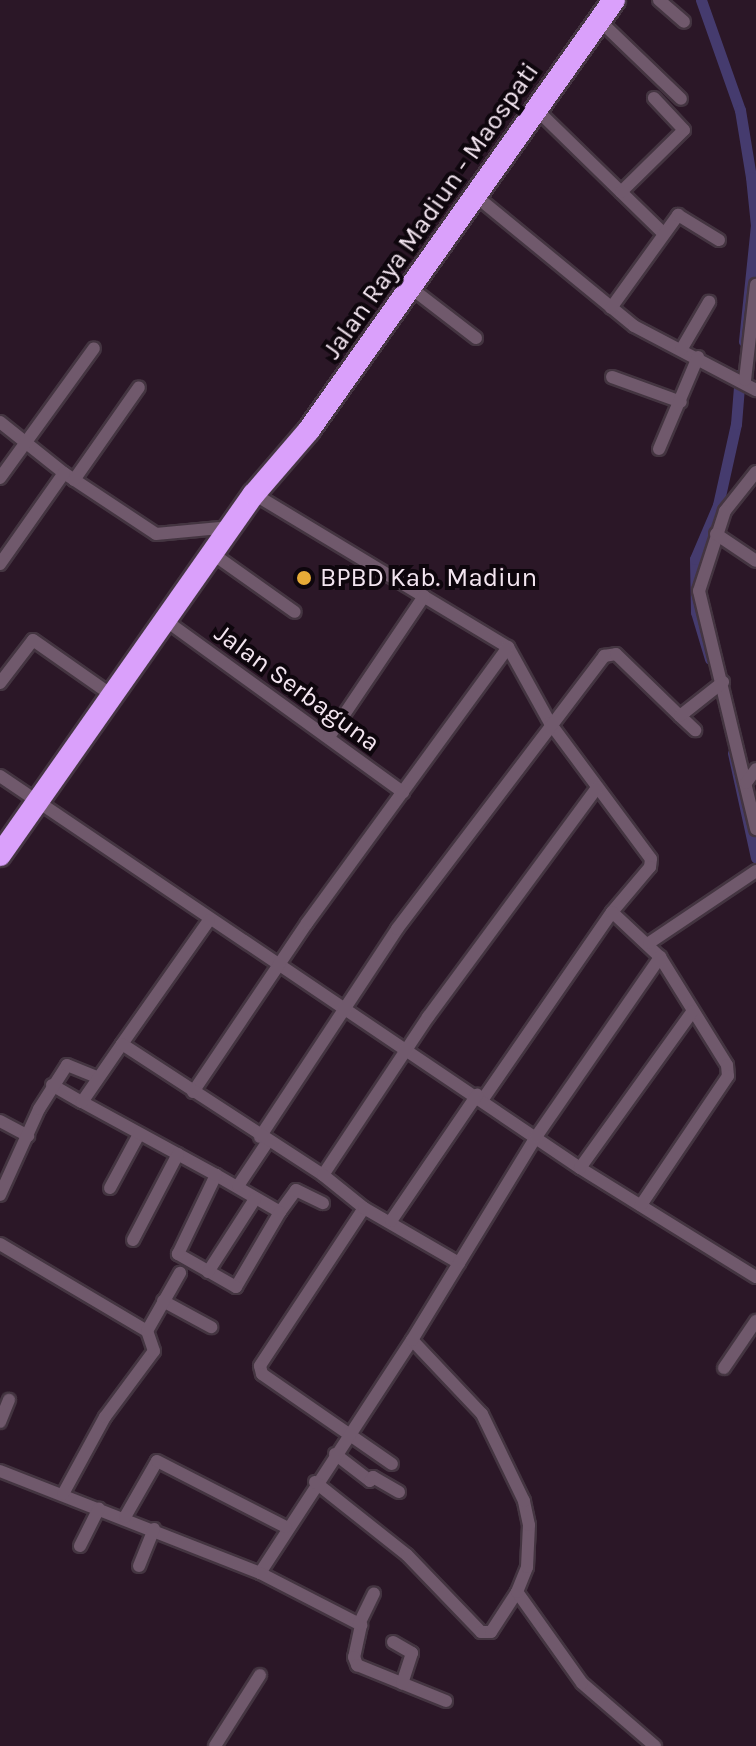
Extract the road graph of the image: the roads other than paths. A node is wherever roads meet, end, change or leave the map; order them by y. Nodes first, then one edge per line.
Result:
1 (614, 0) edge
2 (659, 0) edge
3 (598, 12) edge
4 (684, 22) dead end
5 (654, 98) dead end
6 (681, 99) dead end
7 (537, 110) junction
8 (621, 192) junction
9 (477, 197) junction
10 (664, 234) junction
11 (719, 240) dead end
12 (756, 285) edge
13 (411, 288) junction
14 (709, 302) dead end
15 (611, 308) junction
16 (370, 335) junction
17 (476, 338) dead end
18 (94, 348) dead end
19 (681, 350) junction
20 (698, 357) junction
21 (612, 377) dead end
22 (743, 379) junction
23 (139, 387) dead end
24 (756, 390) edge
25 (681, 402) junction
26 (0, 422) edge
27 (25, 442) junction
28 (659, 449) dead end
29 (756, 472) edge
30 (1, 474) edge
31 (69, 477) junction
32 (254, 494) junction
33 (231, 527) junction
34 (716, 534) junction
35 (213, 554) junction
36 (756, 561) edge
37 (0, 564) edge
38 (424, 596) junction
39 (295, 612) dead end
40 (165, 620) junction
41 (508, 647) junction
42 (0, 683) edge
43 (719, 685) junction
44 (113, 696) junction
45 (680, 716) junction
46 (550, 723) junction
47 (695, 730) dead end
48 (329, 737) junction
49 (756, 769) edge
50 (0, 776) edge
51 (746, 783) junction
52 (597, 788) junction
53 (403, 792) junction
54 (38, 803) junction
55 (756, 829) edge
56 (0, 855) edge
57 (756, 871) edge
58 (612, 912) junction
59 (209, 920) junction
60 (649, 943) junction
61 (660, 957) junction
62 (279, 966) junction
63 (343, 1009) junction
64 (693, 1011) junction
65 (122, 1044) junction
66 (408, 1049) junction
67 (97, 1077) junction
68 (52, 1085) junction
69 (193, 1092) junction
70 (480, 1097) junction
71 (82, 1102) junction
72 (0, 1121) edge
73 (28, 1136) junction
74 (138, 1136) junction
75 (536, 1137) junction
76 (264, 1139) junction
77 (178, 1154) junction
78 (580, 1168) junction
79 (216, 1175) junction
80 (323, 1175) junction
81 (238, 1186) junction
82 (110, 1188) dead end
83 (0, 1195) edge
84 (255, 1199) junction
85 (323, 1203) dead end
86 (641, 1205) junction
87 (364, 1208) junction
88 (280, 1212) junction
89 (391, 1221) junction
90 (133, 1240) dead end
91 (0, 1244) edge
92 (459, 1263) junction
93 (208, 1272) junction
94 (180, 1273) dead end
95 (756, 1277) edge
96 (163, 1301) junction
97 (756, 1321) edge
98 (211, 1327) dead end
99 (147, 1331) junction
100 (412, 1340) junction
101 (724, 1368) dead end
102 (9, 1400) dead end
103 (0, 1422) edge
104 (349, 1435) junction
105 (335, 1454) junction
106 (392, 1464) dead end
107 (0, 1471) edge
108 (315, 1482) junction
109 (399, 1492) dead end
110 (63, 1494) junction
111 (99, 1508) junction
112 (125, 1517) junction
113 (286, 1527) junction
114 (154, 1529) junction
115 (80, 1546) dead end
116 (139, 1566) dead end
117 (260, 1573) junction
118 (517, 1592) junction
119 (374, 1593) dead end
120 (359, 1624) junction
121 (393, 1642) dead end
122 (260, 1675) dead end
123 (402, 1683) junction
124 (446, 1701) dead end
125 (215, 1746) edge
126 (655, 1746) edge

1 - 3 highway, Jalan Raya Madiun - Maospati
2 - 4 street
3 - 6 street
3 - 7 highway, Jalan Raya Madiun - Maospati
3 - 16 highway, Jalan Raya Madiun - Maospati
5 - 8 street
7 - 8 street
7 - 9 highway, Jalan Raya Madiun - Maospati
8 - 10 street
9 - 13 highway, Jalan Raya Madiun - Maospati
9 - 15 street
10 - 11 street
10 - 15 street
12 - 22 street
13 - 16 highway, Jalan Raya Madiun - Maospati
13 - 17 street
14 - 19 street
15 - 19 street
16 - 32 highway, Jalan Raya Madiun - Maospati
18 - 27 street
19 - 20 street
20 - 22 street
20 - 25 street
21 - 25 street
22 - 24 street
23 - 31 street
25 - 28 street
26 - 27 street
27 - 30 street
27 - 31 street
29 - 34 street
31 - 33 street
31 - 37 street
32 - 33 highway, Jalan Raya Madiun - Maospati
32 - 38 street
33 - 35 highway, Jalan Raya Madiun - Maospati
34 - 36 street
34 - 43 street
35 - 39 street
35 - 40 highway, Jalan Raya Madiun - Maospati
38 - 41 street
38 - 48 street
40 - 44 highway, Jalan Raya Madiun - Maospati
40 - 48 street, Jalan Serbaguna
41 - 46 street
41 - 53 street
42 - 44 street
43 - 45 street
43 - 51 street
44 - 54 highway, Jalan Raya Madiun - Maospati
45 - 46 street
45 - 47 street
46 - 52 street
46 - 63 street
48 - 53 street, Jalan Serbaguna
49 - 51 street
50 - 54 street
51 - 55 street
52 - 58 street
52 - 66 street
53 - 62 street
54 - 56 highway, Jalan Raya Madiun - Maospati
54 - 59 street
57 - 60 street
58 - 60 street
58 - 70 street
59 - 62 street
59 - 65 street
60 - 61 street
61 - 64 street
61 - 75 street
62 - 63 street
62 - 69 street
63 - 66 street
63 - 76 street
64 - 78 street
64 - 86 street
65 - 67 street
65 - 69 street
66 - 70 street
66 - 80 street
67 - 68 street
67 - 71 street
68 - 71 street
68 - 73 street
69 - 76 street
70 - 75 street
70 - 89 street
71 - 74 street
72 - 73 street
73 - 83 street
74 - 77 street
74 - 82 street
75 - 78 street
75 - 92 street
76 - 80 street
76 - 81 street
77 - 79 street
77 - 90 street
78 - 86 street
79 - 81 street
79 - 93 street
80 - 87 street
81 - 84 street
84 - 88 street
84 - 93 street
85 - 88 street
86 - 95 street
87 - 89 street
87 - 104 street
88 - 93 street
89 - 92 street
91 - 99 street
92 - 100 street
94 - 96 street
96 - 98 street
96 - 99 street
97 - 101 street
99 - 110 street
100 - 104 street
100 - 118 street
102 - 103 street
104 - 105 street
104 - 106 street
105 - 108 street
105 - 109 street
107 - 110 street
108 - 113 street
108 - 118 street
110 - 111 street
111 - 112 street
111 - 115 street
112 - 113 street
112 - 114 street
113 - 117 street
114 - 116 street
114 - 117 street
117 - 120 street
118 - 126 street
119 - 120 street
120 - 123 street
121 - 123 street
122 - 125 street
123 - 124 street

